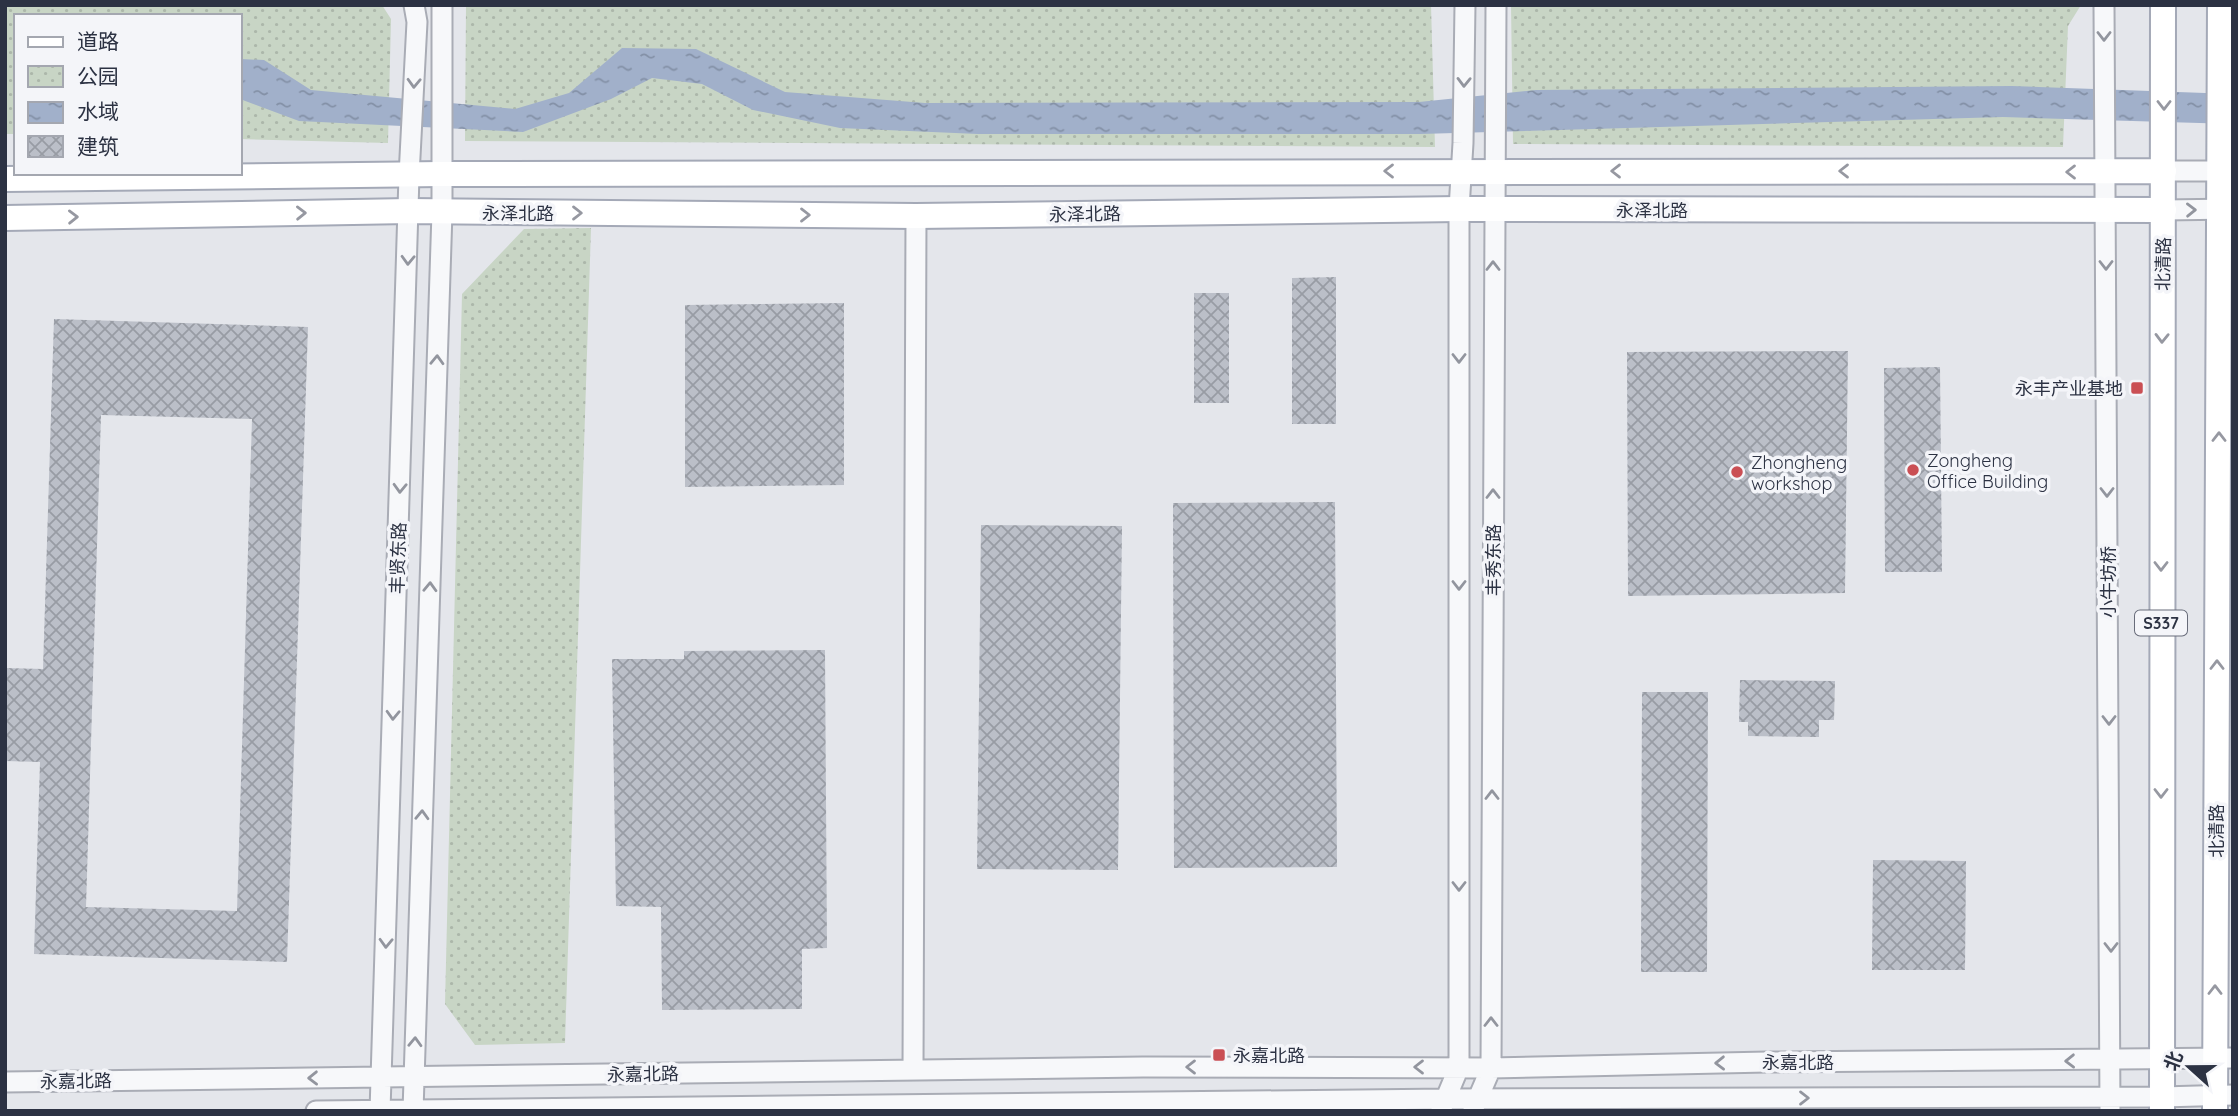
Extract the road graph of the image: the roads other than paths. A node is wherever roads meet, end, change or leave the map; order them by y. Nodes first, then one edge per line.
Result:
1 (2104, 5) edge
2 (2163, 5) edge
3 (2220, 5) edge
4 (1465, 13) edge
5 (416, 14) edge
6 (442, 14) edge
7 (1496, 14) edge
8 (2164, 159) junction
9 (2105, 160) junction
10 (1461, 171) junction
11 (1494, 171) junction
12 (2226, 171) edge
13 (442, 174) junction
14 (409, 176) junction
15 (5, 179) edge
16 (1459, 209) junction
17 (2226, 209) edge
18 (1493, 210) junction
19 (2106, 210) junction
20 (2164, 210) junction
21 (409, 211) junction
22 (442, 212) junction
23 (916, 216) junction
24 (5, 218) edge
25 (2218, 510) junction
26 (2233, 533) edge
27 (2233, 703) edge
28 (2217, 736) junction
29 (2162, 1059) junction
30 (2224, 1059) edge
31 (2110, 1061) junction
32 (1459, 1067) junction
33 (1491, 1068) junction
34 (913, 1070) junction
35 (382, 1077) junction
36 (414, 1077) junction
37 (5, 1082) edge
38 (2221, 1100) edge
39 (2110, 1104) edge
40 (2162, 1104) edge
41 (1444, 1105) edge
42 (1476, 1105) edge
43 (380, 1110) edge
44 (316, 1111) edge
45 (413, 1111) edge

1 -> 9 street, 小牛坊桥
2 -> 8 main road, 北清路 / S337
3 - 12 main road, 北清路
4 -> 10 street, 丰秀东路
5 -> 14 street, 丰贤东路
6 - 13 street, 丰贤东路
7 - 11 street, 丰秀东路
8 - 9 main road
8 - 12 street
8 - 20 main road, 北清路 / S337
9 -> 11 main road
9 - 19 street, 小牛坊桥
10 - 11 main road
10 -> 13 main road
10 - 16 street, 丰秀东路
11 - 18 street, 丰秀东路
12 - 17 main road, 北清路
13 - 14 main road
13 - 22 street, 丰贤东路
14 - 15 main road
14 - 21 street, 丰贤东路
16 - 18 main road, 永泽北路
16 - 23 main road, 永泽北路
16 -> 32 street, 丰秀东路
20 -> 17 street
25 -> 17 main road, 北清路
18 - 19 main road, 永泽北路
33 -> 18 street, 丰秀东路
19 - 20 main road, 永泽北路
19 -> 31 street, 小牛坊桥
20 -> 29 main road, 北清路 / S337
21 - 22 main road, 永泽北路
24 -> 21 main road, 永泽北路
21 -> 35 street, 丰贤东路
22 -> 23 main road, 永泽北路
36 -> 22 street, 丰贤东路
23 - 34 street
25 - 26 main road
28 -> 25 main road, 北清路
27 - 28 main road
30 -> 28 main road, 北清路
29 - 30 street, 永嘉北路
29 - 31 street, 永嘉北路
29 - 40 main road, 北清路 / S337
30 - 38 main road, 北清路
31 -> 33 street, 永嘉北路
31 - 39 street, 小牛坊桥
32 - 33 street, 永嘉北路
32 -> 34 street, 永嘉北路
32 - 41 street, 丰秀东路
33 - 42 street, 丰秀东路
34 - 36 street, 永嘉北路
35 - 36 street, 永嘉北路
35 -> 37 street, 永嘉北路
35 - 43 street, 丰贤东路
36 - 45 street, 丰贤东路
38 - 40 street, 永嘉北路
39 - 40 street, 永嘉北路
42 -> 39 street, 永嘉北路
41 - 42 street, 永嘉北路
41 - 45 street, 永嘉北路
43 - 44 street, 永嘉北路
43 - 45 street, 永嘉北路

